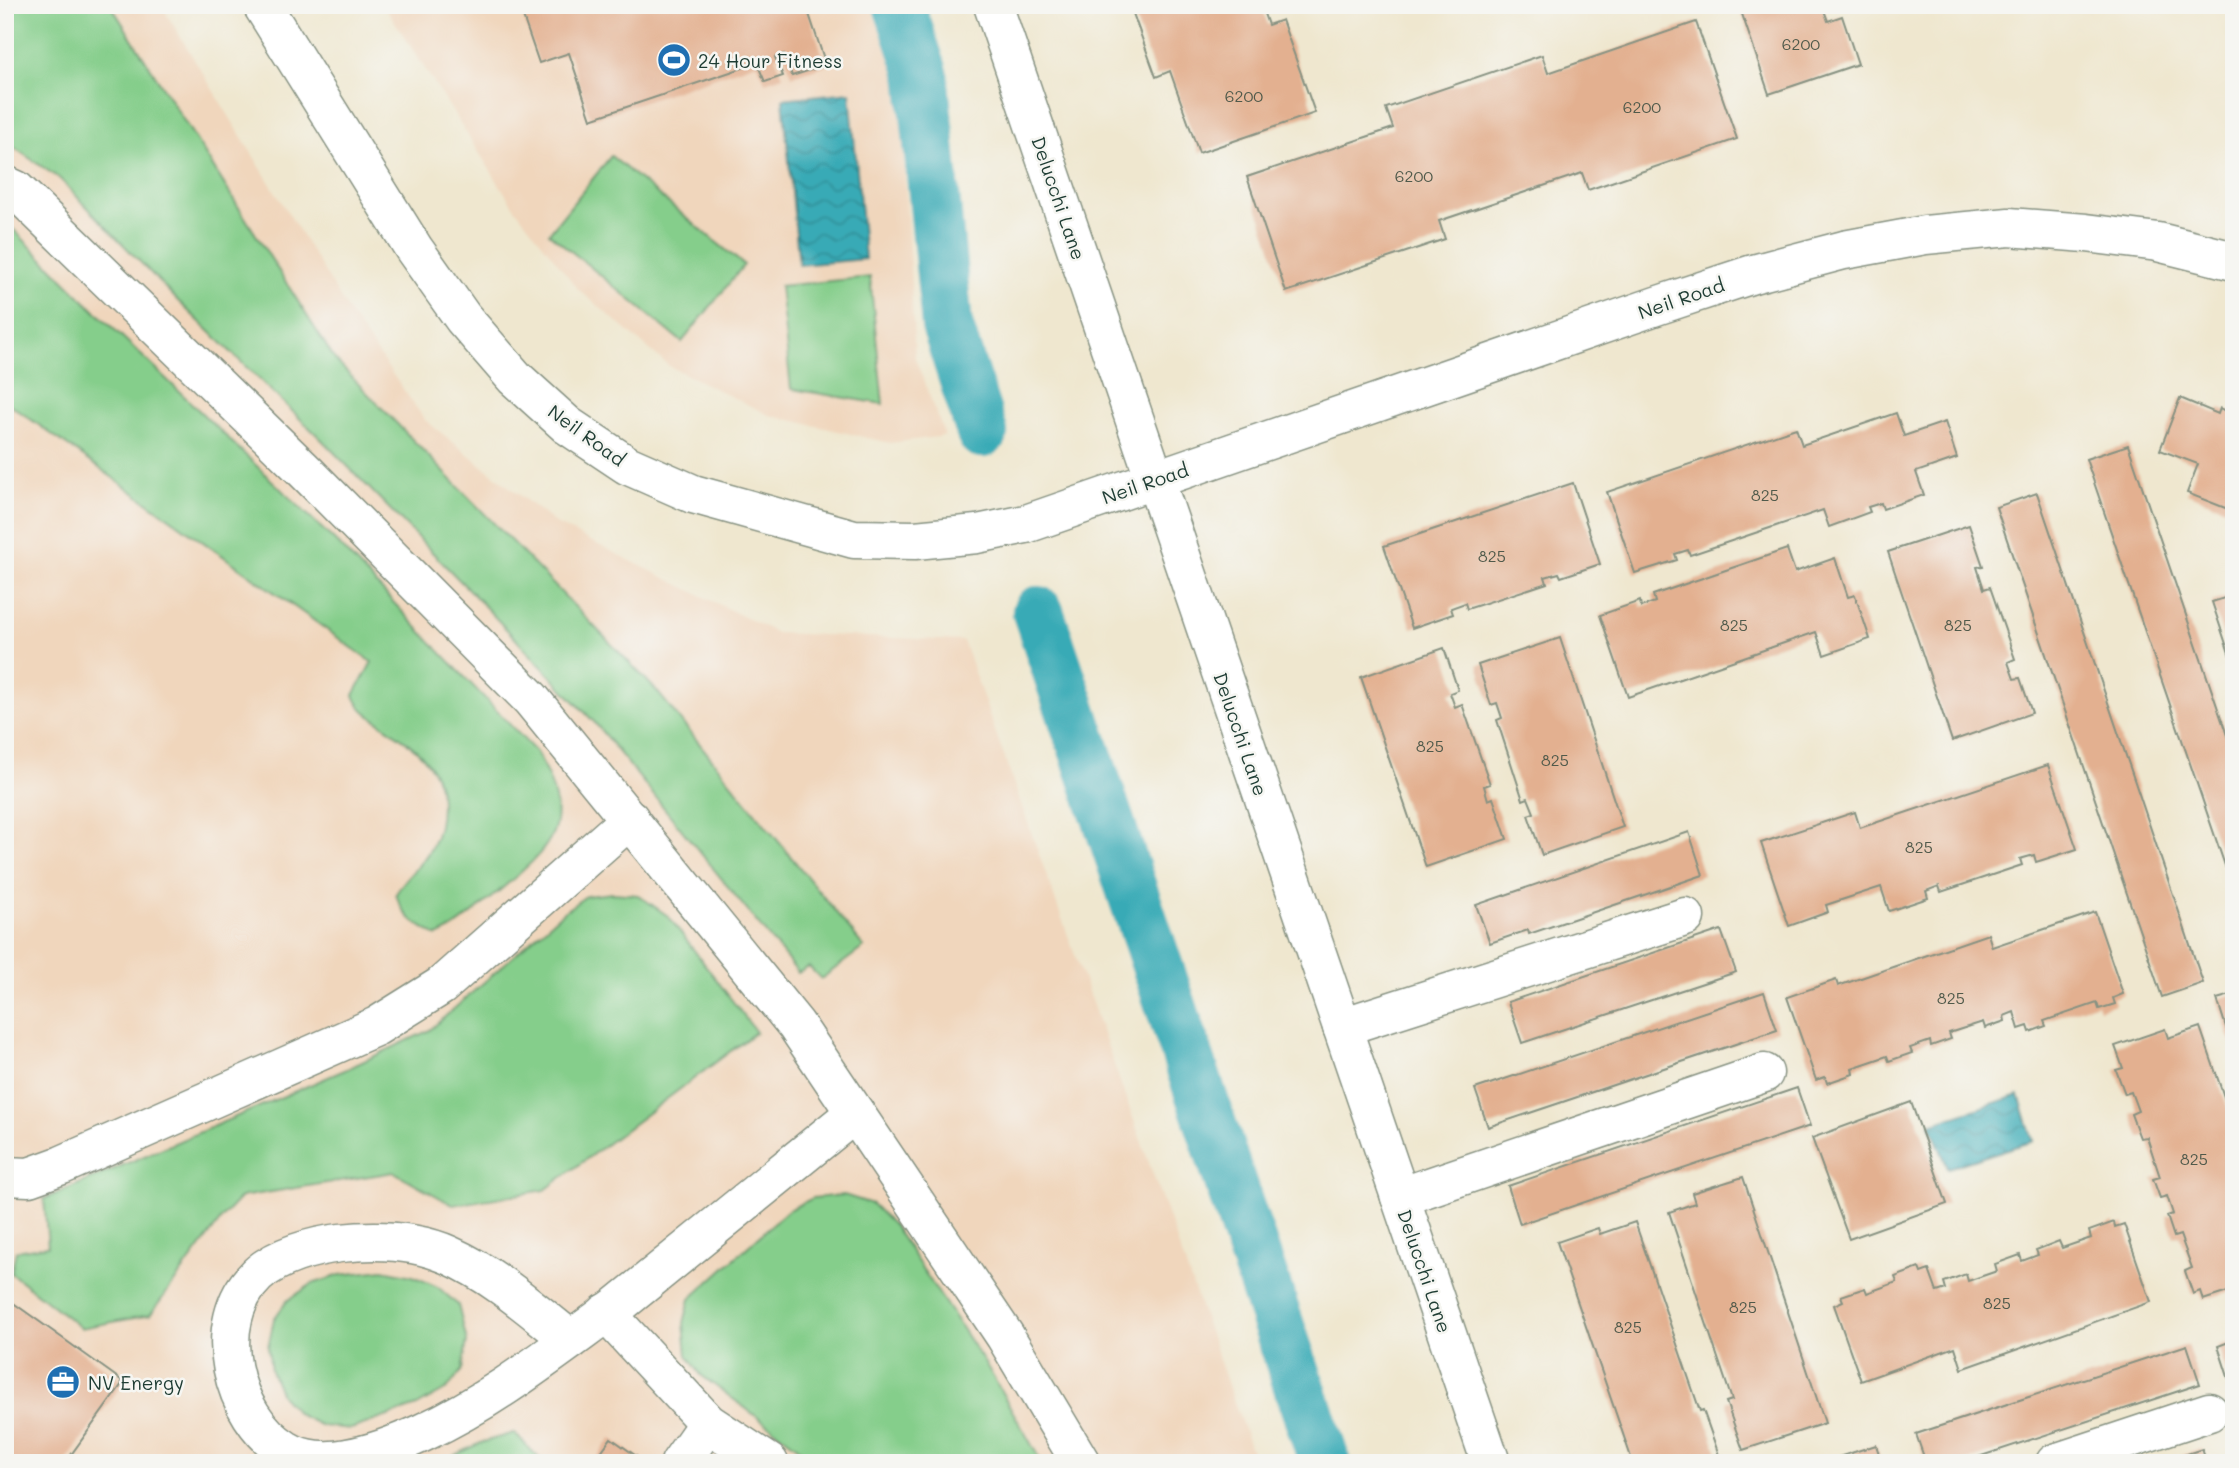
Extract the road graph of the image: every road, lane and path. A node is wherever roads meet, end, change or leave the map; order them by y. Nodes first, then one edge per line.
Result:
1 (262, 5) edge
2 (993, 5) edge
3 (5, 185) edge
4 (2234, 261) edge
5 (1154, 480) junction
6 (629, 820) junction
7 (1685, 918) dead end
8 (1342, 1027) junction
9 (1765, 1073) dead end
10 (855, 1113) junction
11 (5, 1176) edge
12 (1400, 1197) junction
13 (606, 1313) junction
14 (571, 1340) junction
15 (2209, 1412) dead end
16 (708, 1423) junction
17 (680, 1463) edge
18 (769, 1463) edge
19 (1080, 1463) edge
20 (1491, 1463) edge
21 (2055, 1463) edge

1 - 5 street, Neil Road
2 - 5 street, Delucchi Lane
3 - 6 street
4 - 5 street, Neil Road
5 - 8 street, Delucchi Lane
6 - 10 street
6 - 11 street
7 - 8 street
8 - 12 street, Delucchi Lane
9 - 12 street
10 - 13 street
10 - 19 street
12 - 20 street, Delucchi Lane
13 - 14 street
13 - 16 street
14 - 14 street
15 - 21 street
16 - 17 street
16 - 18 street

